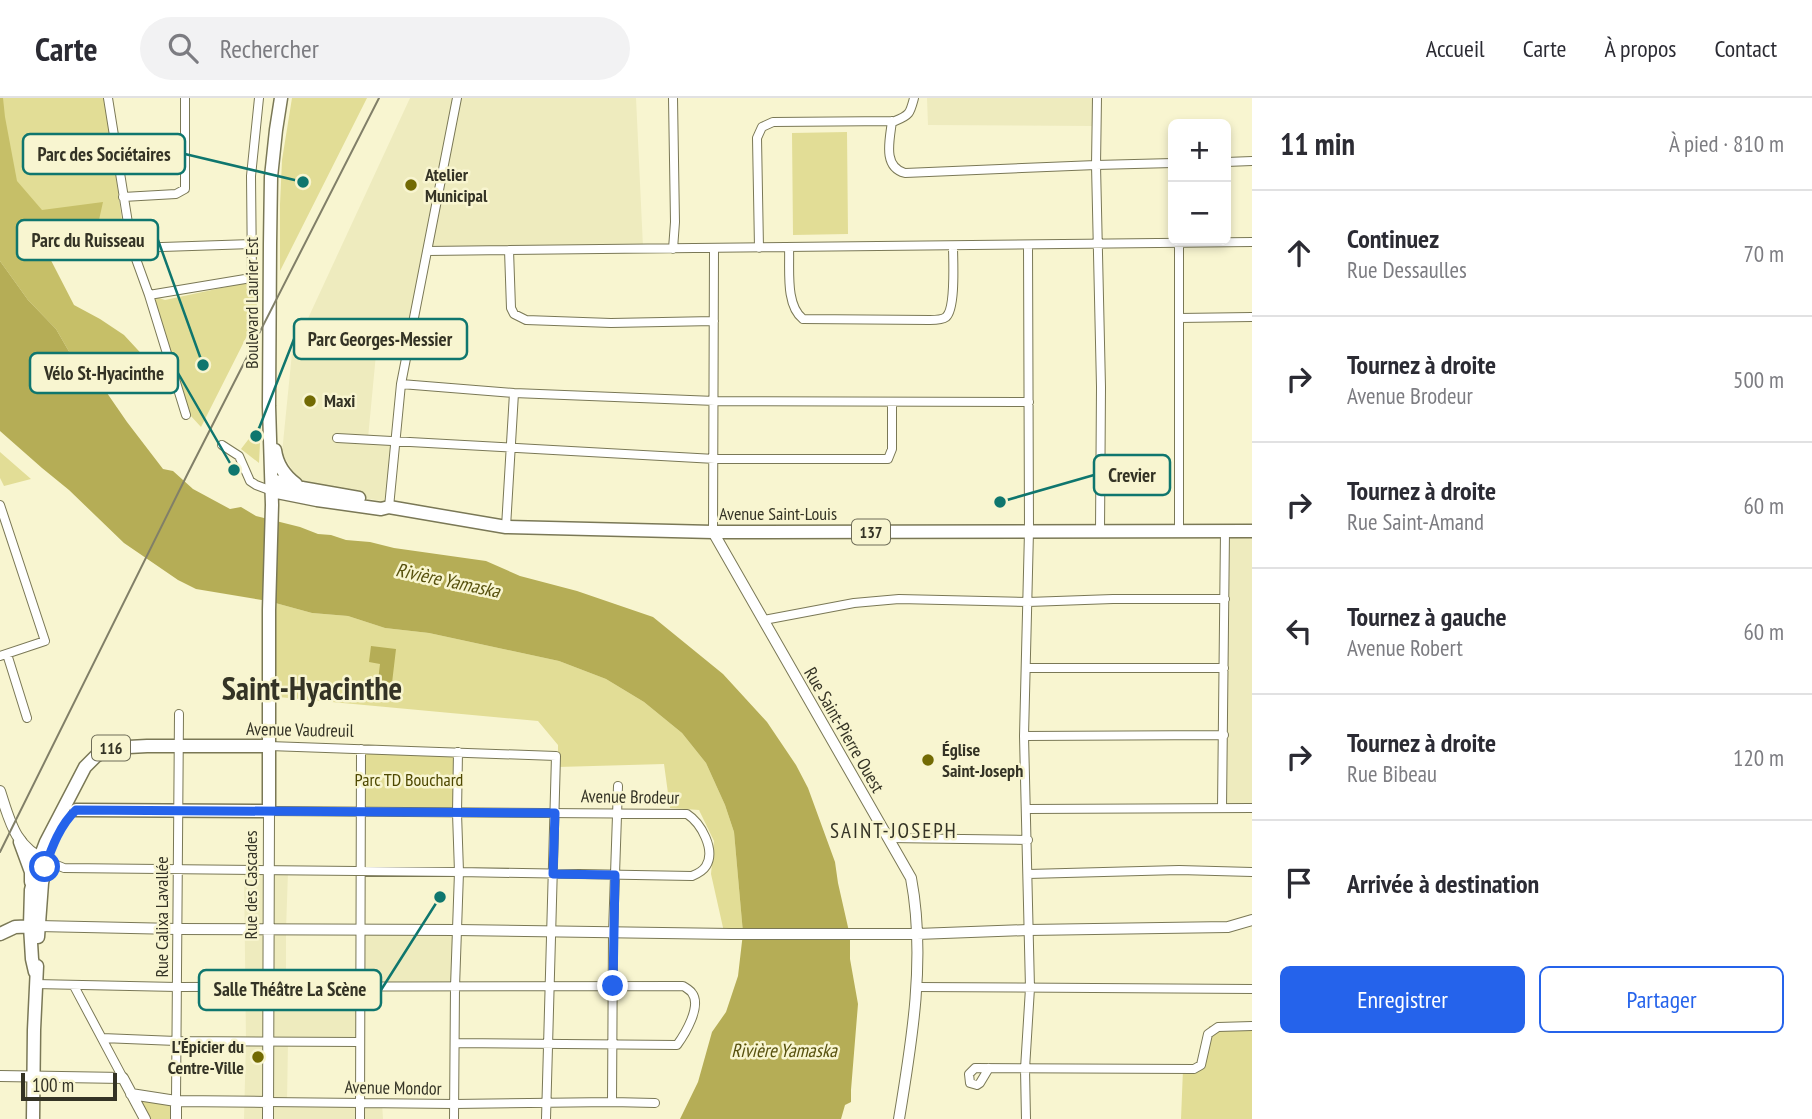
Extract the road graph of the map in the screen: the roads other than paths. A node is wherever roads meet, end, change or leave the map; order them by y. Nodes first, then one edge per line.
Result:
1 (108, 98) edge
2 (185, 98) edge
3 (259, 98) edge
4 (281, 98) edge
5 (457, 98) edge
6 (673, 98) edge
7 (914, 98) edge
8 (1097, 98) edge
9 (891, 121) junction
10 (1252, 161) edge
11 (1231, 162) edge
12 (1168, 163) edge
13 (1096, 165) junction
14 (123, 197) junction
15 (1231, 242) edge
16 (1252, 242) edge
17 (1168, 243) edge
18 (252, 244) junction
19 (1098, 244) junction
20 (1028, 245) junction
21 (1179, 245) edge
22 (953, 246) junction
23 (789, 247) junction
24 (132, 248) junction
25 (673, 248) junction
26 (714, 248) junction
27 (759, 248) junction
28 (509, 250) junction
29 (427, 251) junction
30 (149, 295) junction
31 (1252, 317) edge
32 (1179, 318) junction
33 (714, 321) junction
34 (401, 384) junction
35 (514, 393) junction
36 (715, 401) junction
37 (892, 402) junction
38 (1029, 402) junction
39 (269, 406) junction
40 (186, 415) dead end
41 (337, 438) dead end
42 (395, 440) junction
43 (222, 445) dead end
44 (511, 448) junction
45 (715, 459) junction
46 (272, 485) junction
47 (302, 488) junction
48 (389, 507) junction
49 (1, 511) edge
50 (506, 527) junction
51 (1029, 531) junction
52 (1100, 531) junction
53 (1179, 531) junction
54 (1225, 531) junction
55 (1252, 531) edge
56 (713, 532) junction
57 (1225, 599) junction
58 (1028, 602) junction
59 (269, 610) joint
60 (764, 620) junction
61 (3, 655) edge
62 (1027, 668) junction
63 (1224, 668) junction
64 (179, 715) dead end
65 (26, 718) dead end
66 (1224, 735) junction
67 (1024, 736) junction
68 (179, 746) junction
69 (269, 746) junction
70 (361, 749) junction
71 (458, 752) junction
72 (618, 786) dead end
73 (0, 791) edge
74 (72, 804) junction
75 (1222, 808) junction
76 (1252, 808) edge
77 (1026, 809) junction
78 (178, 811) junction
79 (269, 811) junction
80 (360, 812) junction
81 (457, 813) junction
82 (555, 813) junction
83 (617, 814) junction
84 (888, 838) junction
85 (1027, 840) junction
86 (20, 842) junction
87 (44, 860) junction
88 (178, 868) junction
89 (269, 870) junction
90 (360, 871) junction
91 (459, 872) junction
92 (1252, 872) edge
93 (553, 874) junction
94 (1028, 874) junction
95 (615, 875) junction
96 (31, 890) junction
97 (1252, 920) edge
98 (34, 926) junction
99 (177, 929) junction
100 (268, 930) junction
101 (360, 930) junction
102 (457, 930) junction
103 (1028, 930) junction
104 (551, 932) junction
105 (613, 933) junction
106 (0, 934) edge
107 (918, 934) junction
108 (35, 978) junction
109 (74, 986) junction
110 (455, 986) junction
111 (550, 986) junction
112 (613, 986) junction
113 (177, 987) junction
114 (268, 987) junction
115 (360, 987) junction
116 (916, 987) junction
117 (1030, 988) junction
118 (1252, 989) edge
119 (1252, 1026) edge
120 (102, 1038) junction
121 (176, 1041) junction
122 (268, 1041) junction
123 (360, 1042) junction
124 (455, 1043) junction
125 (548, 1044) junction
126 (613, 1045) junction
127 (989, 1068) dead end
128 (1025, 1069) junction
129 (0, 1076) edge
130 (34, 1078) junction
131 (123, 1078) junction
132 (131, 1094) junction
133 (176, 1101) junction
134 (268, 1102) junction
135 (612, 1102) junction
136 (360, 1103) junction
137 (656, 1103) dead end
138 (454, 1104) junction
139 (546, 1104) junction
140 (33, 1119) edge
141 (145, 1119) edge
142 (176, 1119) edge
143 (268, 1119) edge
144 (360, 1119) edge
145 (454, 1119) edge
146 (546, 1119) edge
147 (899, 1119) edge
148 (1026, 1119) edge

1 - 14 street
2 - 14 street
3 - 18 street
4 - 39 main road, Boulevard Laurier Est
5 - 29 street
6 - 25 street
7 - 9 street
8 - 13 street
9 - 13 street
9 - 27 street
10 - 11 street
12 - 13 street
13 - 19 street
14 - 24 street
15 - 16 street
17 - 19 street
18 - 24 street
18 - 30 street
19 - 20 street
19 - 52 street
20 - 22 street
20 - 38 street
21 - 32 street
22 - 23 street
22 - 23 street
23 - 27 street
24 - 30 street
25 - 26 street
25 - 28 street
26 - 27 street
26 - 33 street
28 - 29 street
28 - 33 street
29 - 34 street
30 - 40 street
31 - 32 street
32 - 53 street
33 - 36 street
34 - 35 street
34 - 42 street
35 - 36 street
35 - 44 street
36 - 37 street
36 - 45 street
37 - 38 street
37 - 45 street
38 - 51 street
39 - 46 main road, Boulevard Laurier Est
39 - 47 main road
41 - 42 street
42 - 44 street
42 - 48 street
43 - 46 street, Avenue Saint-Louis
44 - 45 street
44 - 50 street
45 - 56 street
46 - 47 main road, Avenue Saint-Louis / 137
46 - 48 main road, Avenue Saint-Louis / 137
46 - 59 main road, Boulevard Laurier Est
47 - 48 main road, Avenue Saint-Louis / 137
48 - 50 main road, Avenue Saint-Louis / 137
49 - 61 street
50 - 56 main road, Avenue Saint-Louis / 137
51 - 52 main road, Avenue Saint-Louis / 137
51 - 56 main road, Avenue Saint-Louis / 137
51 - 58 street
52 - 53 main road, Avenue Saint-Louis / 137
53 - 54 main road, Avenue Saint-Louis / 137
54 - 55 main road, Avenue Saint-Louis / 137
54 - 57 street
56 - 60 street, Rue Saint-Pierre Ouest
57 - 58 street
57 - 63 street
58 - 60 street
58 - 62 street
59 - 69 main road, Rue des Cascades
60 - 84 street, Rue Saint-Pierre Ouest
61 - 65 street
62 - 63 street
62 - 67 street
63 - 66 street
64 - 68 street, Rue Calixa Lavallée
66 - 67 street
66 - 75 street
67 - 77 street
68 - 69 main road, Avenue Vaudreuil / 116
68 - 74 main road, Avenue Vaudreuil / 116
68 - 78 street, Rue Calixa Lavallée
69 - 70 street, Avenue Vaudreuil
69 - 79 main road, Rue des Cascades
70 - 71 street, Avenue Vaudreuil
70 - 80 street
71 - 81 street
71 - 82 street, Avenue Vaudreuil
72 - 83 street
73 - 86 street
74 - 78 main road, Avenue Brodeur
74 - 87 main road, 116
75 - 76 street
75 - 77 street
77 - 85 street
78 - 79 main road, Avenue Brodeur
78 - 88 street, Rue Calixa Lavallée
79 - 80 street, Avenue Brodeur
79 - 89 street, Rue des Cascades
80 - 81 street, Avenue Brodeur
80 - 90 street
81 - 82 street, Avenue Brodeur
81 - 91 street
82 - 83 street, Avenue Brodeur
82 - 93 street
83 - 95 street
83 - 95 street, Avenue Brodeur
84 - 85 street
84 - 107 street, Rue Saint-Pierre Ouest
85 - 94 street
86 - 87 street
86 - 96 main road
87 - 88 street
87 - 96 main road, 116
87 - 98 main road, 116
88 - 89 street
88 - 99 street, Rue Calixa Lavallée
89 - 90 street
89 - 100 street, Rue des Cascades
90 - 91 street
90 - 101 street
91 - 93 street
91 - 102 street
92 - 94 street
93 - 95 street
93 - 104 street
94 - 103 street
95 - 105 street
96 - 98 main road, 116
97 - 103 street
98 - 99 street
98 - 106 main road
98 - 108 main road
99 - 100 street
99 - 113 street, Rue Calixa Lavallée
100 - 101 street
100 - 114 street, Rue des Cascades
101 - 102 street
101 - 115 street
102 - 104 street
102 - 110 street
103 - 107 street
103 - 117 street
104 - 105 street
104 - 111 street
105 - 107 street
105 - 112 street
107 - 116 street, Rue Saint-Pierre Ouest
108 - 109 street
108 - 130 main road
109 - 113 street
109 - 120 street
110 - 111 street
110 - 115 street
110 - 124 street
111 - 112 street
111 - 125 street
112 - 126 street
112 - 126 street
113 - 114 street
113 - 121 street, Rue Calixa Lavallée
114 - 115 street
114 - 122 street, Rue des Cascades
115 - 123 street
116 - 117 street
116 - 147 street, Rue Saint-Pierre Ouest
117 - 118 street
117 - 128 street
119 - 128 street
120 - 121 street
120 - 131 street
121 - 122 street
121 - 133 street, Rue Calixa Lavallée
122 - 123 street
122 - 134 street, Rue des Cascades
123 - 136 street
124 - 125 street
124 - 138 street
125 - 126 street
125 - 139 street
126 - 135 street
127 - 128 street
128 - 148 street
129 - 130 street
130 - 131 street
130 - 140 main road
131 - 132 street
132 - 133 street, Avenue Mondor
132 - 141 street
133 - 134 street, Avenue Mondor
133 - 142 street, Rue Calixa Lavallée
134 - 136 street, Avenue Mondor
134 - 143 street, Rue des Cascades
135 - 137 street, Avenue Mondor
135 - 139 street, Avenue Mondor
136 - 138 street, Avenue Mondor
136 - 144 street
138 - 139 street, Avenue Mondor
138 - 145 street
139 - 146 street

